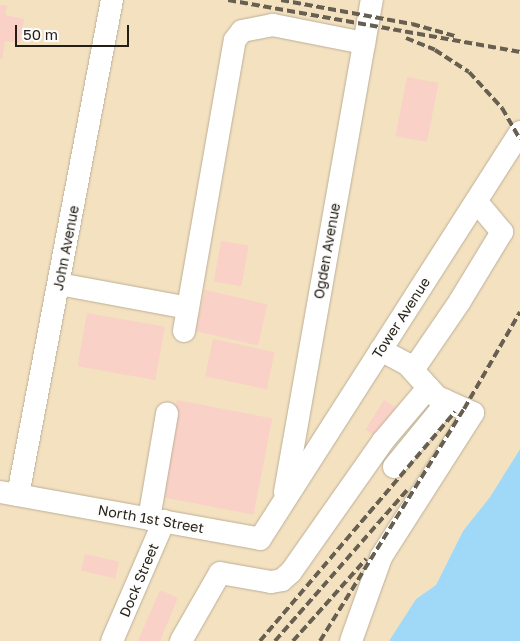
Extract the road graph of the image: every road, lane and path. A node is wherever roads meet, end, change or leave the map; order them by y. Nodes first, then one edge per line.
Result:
1 (112, 0) edge
2 (372, 0) edge
3 (364, 43) junction
4 (520, 132) edge
5 (476, 201) junction
6 (59, 284) junction
7 (188, 308) junction
8 (184, 331) dead end
9 (381, 350) junction
10 (413, 370) junction
11 (436, 395) junction
12 (167, 414) dead end
13 (394, 467) dead end
14 (9, 494) edge
15 (283, 503) junction
16 (156, 520) junction
17 (113, 639) edge
18 (181, 641) edge
19 (351, 641) edge

1 - 6 street, John Avenue
2 - 3 street, Ogden Avenue
3 - 7 street
3 - 15 street, Ogden Avenue
4 - 5 street, Tower Avenue
5 - 9 street, Tower Avenue
5 - 10 street
6 - 7 street
6 - 14 street, John Avenue
7 - 8 street
9 - 10 street
9 - 15 street, Tower Avenue
10 - 11 street
11 - 13 street
11 - 18 street
11 - 19 street
12 - 16 street, Dock Street
14 - 16 street, North 1st Street
15 - 16 street, North 1st Street
16 - 17 street, Dock Street

